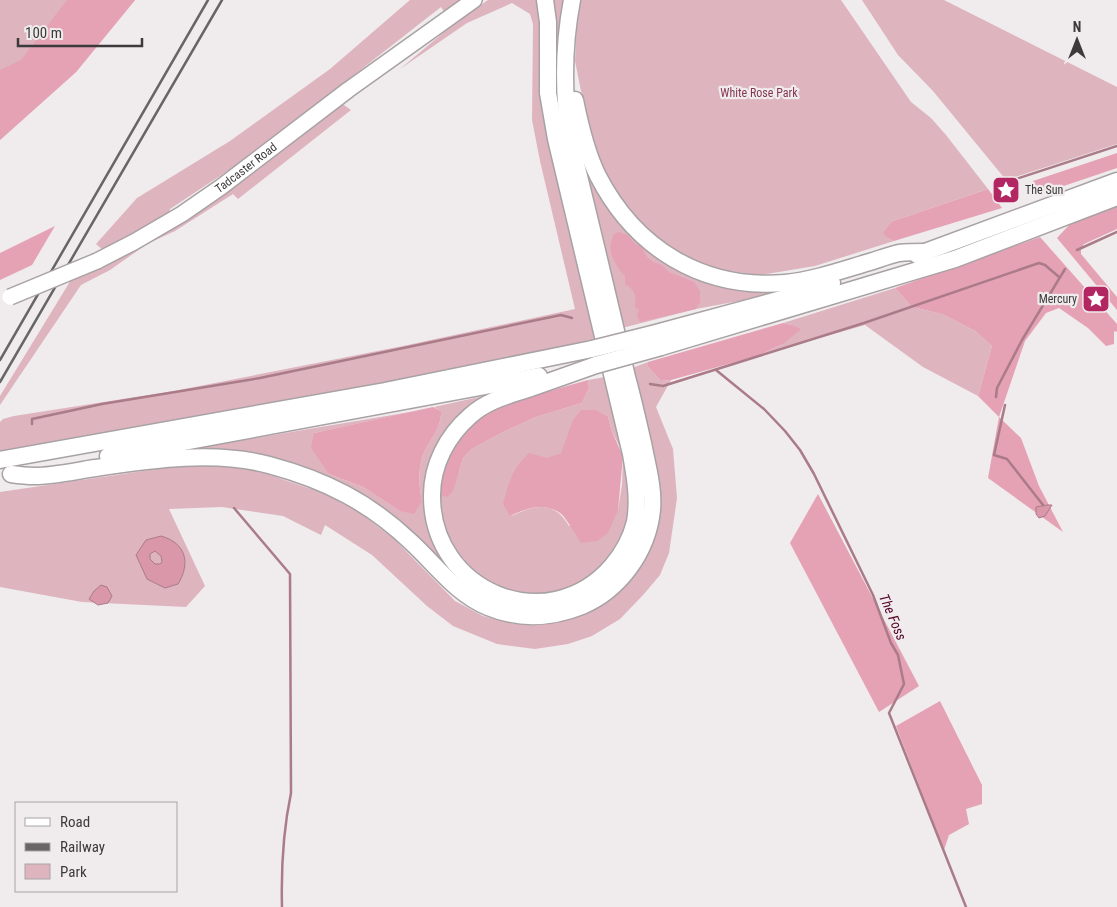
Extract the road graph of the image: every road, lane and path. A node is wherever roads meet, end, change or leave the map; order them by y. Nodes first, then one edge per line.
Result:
1 (474, 0) edge
2 (572, 0) edge
3 (545, 1) edge
4 (566, 43) junction
5 (1117, 181) edge
6 (1117, 197) edge
7 (925, 252) junction
8 (5, 300) edge
9 (658, 340) junction
10 (596, 366) junction
11 (0, 460) edge
12 (6, 475) edge

1 - 8 main road, Tadcaster Road, bridge
2 - 4 highway
3 - 10 highway
4 - 7 highway
4 - 12 highway
5 - 7 highway
6 - 9 highway
7 - 9 highway
9 - 10 highway, bridge
9 - 11 highway, bridge
10 - 12 highway

